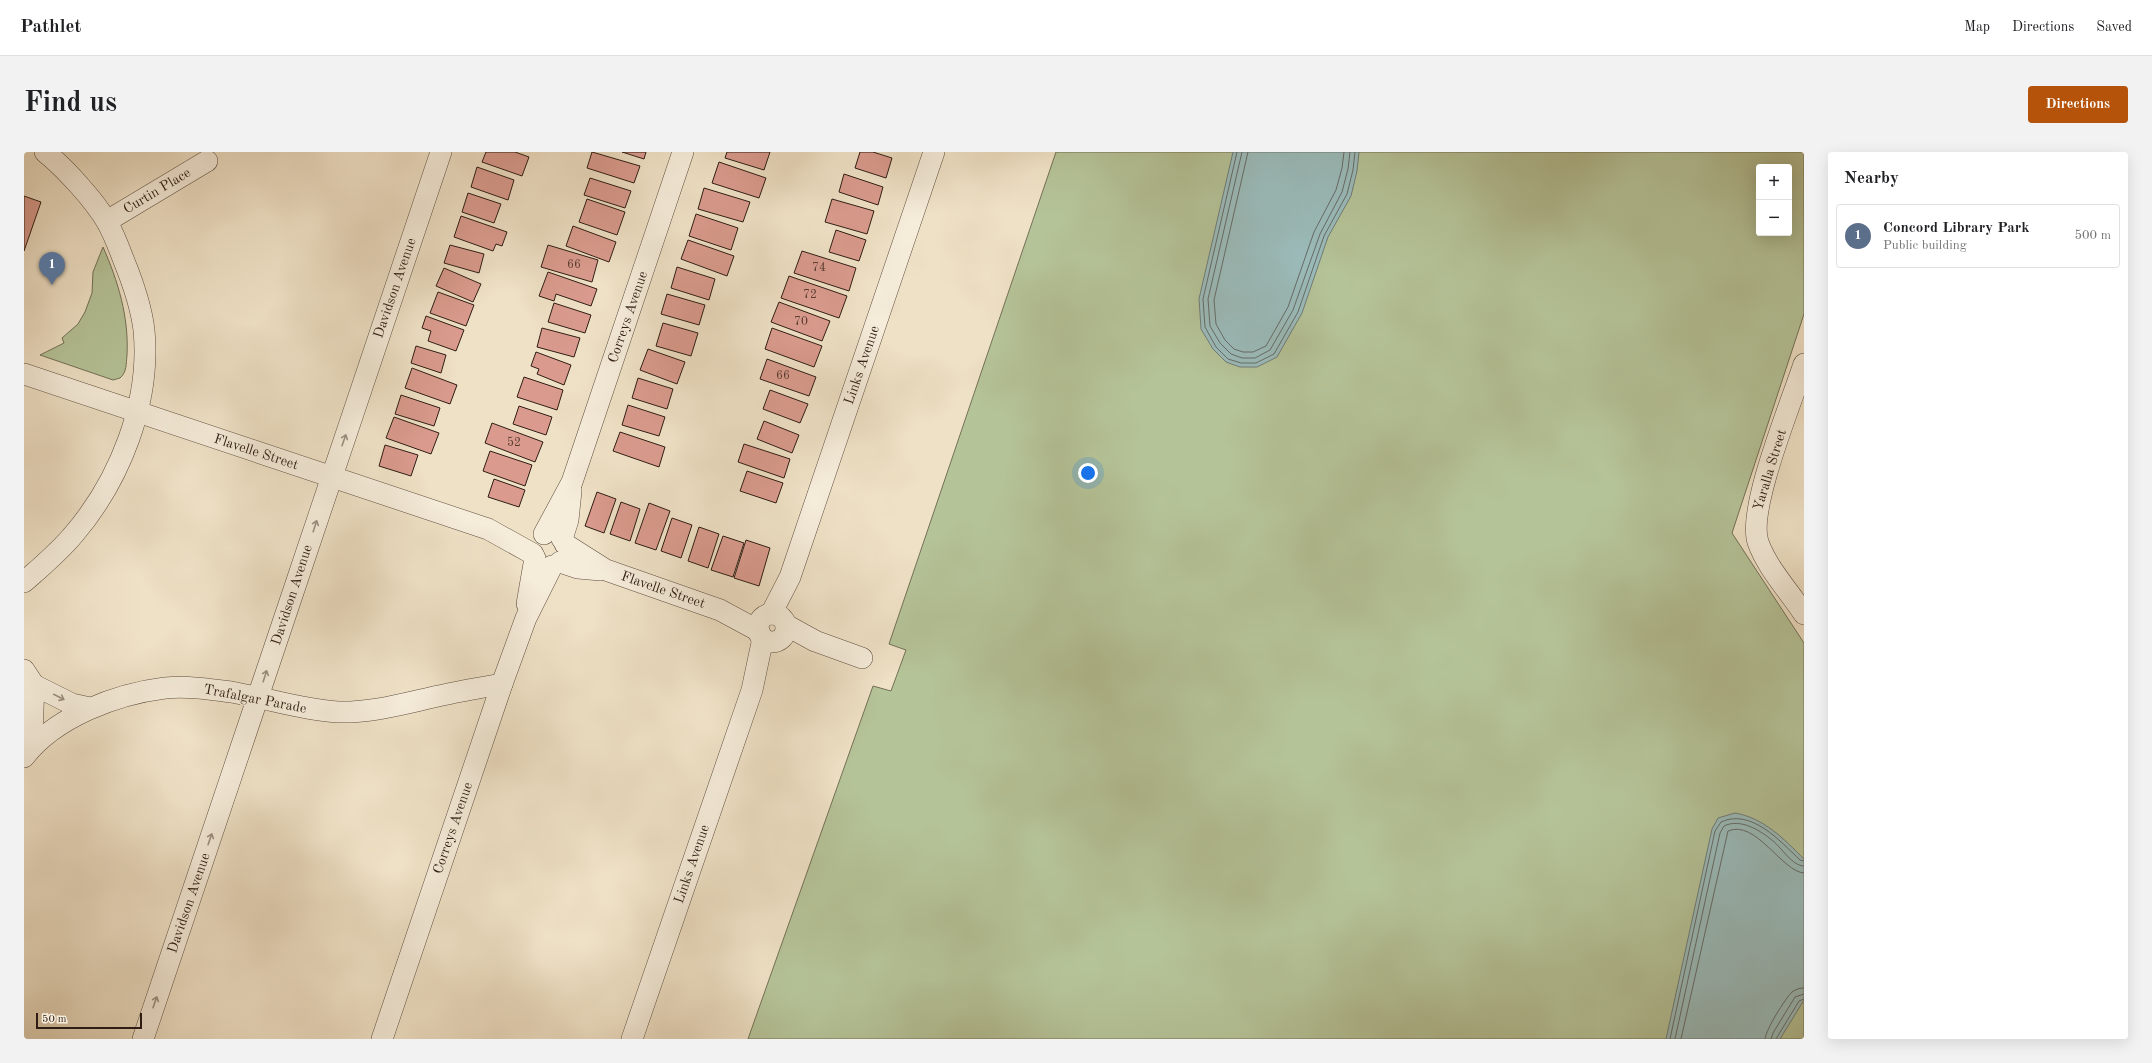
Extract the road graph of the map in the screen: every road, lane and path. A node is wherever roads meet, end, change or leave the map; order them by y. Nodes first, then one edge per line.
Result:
1 (45, 152) edge
2 (441, 152) edge
3 (454, 152) edge
4 (683, 152) edge
5 (934, 152) edge
6 (207, 161) dead end
7 (107, 221) junction
8 (1804, 364) edge
9 (24, 374) edge
10 (137, 412) junction
11 (338, 479) junction
12 (549, 549) junction
13 (24, 582) edge
14 (1804, 614) edge
15 (773, 628) junction
16 (862, 658) dead end
17 (29, 677) edge
18 (502, 684) junction
19 (265, 700) junction
20 (90, 708) junction
21 (26, 754) edge
22 (143, 1039) edge
23 (157, 1039) edge
24 (382, 1039) edge
25 (632, 1039) edge

1 - 7 street
11 -> 2 street, Davidson Avenue
3 - 11 street, Davidson Avenue
4 - 12 street, Correys Avenue
5 - 15 street, Links Avenue
6 - 7 street, Curtin Place
7 - 10 street
8 - 14 street, Yaralla Street
9 - 10 street, Flavelle Street
10 - 11 street, Flavelle Street
10 - 13 street
11 - 12 street, Flavelle Street
11 - 19 street, Davidson Avenue
12 - 15 street, Flavelle Street
12 - 18 street, Correys Avenue
15 - 16 street, Flavelle Street
15 - 25 street, Links Avenue
17 -> 20 street
17 - 21 street
18 - 19 street, Trafalgar Parade
18 - 24 street, Correys Avenue
19 - 20 street, Trafalgar Parade
22 -> 19 street, Davidson Avenue
19 - 23 street, Davidson Avenue
20 - 21 street, Trafalgar Parade

